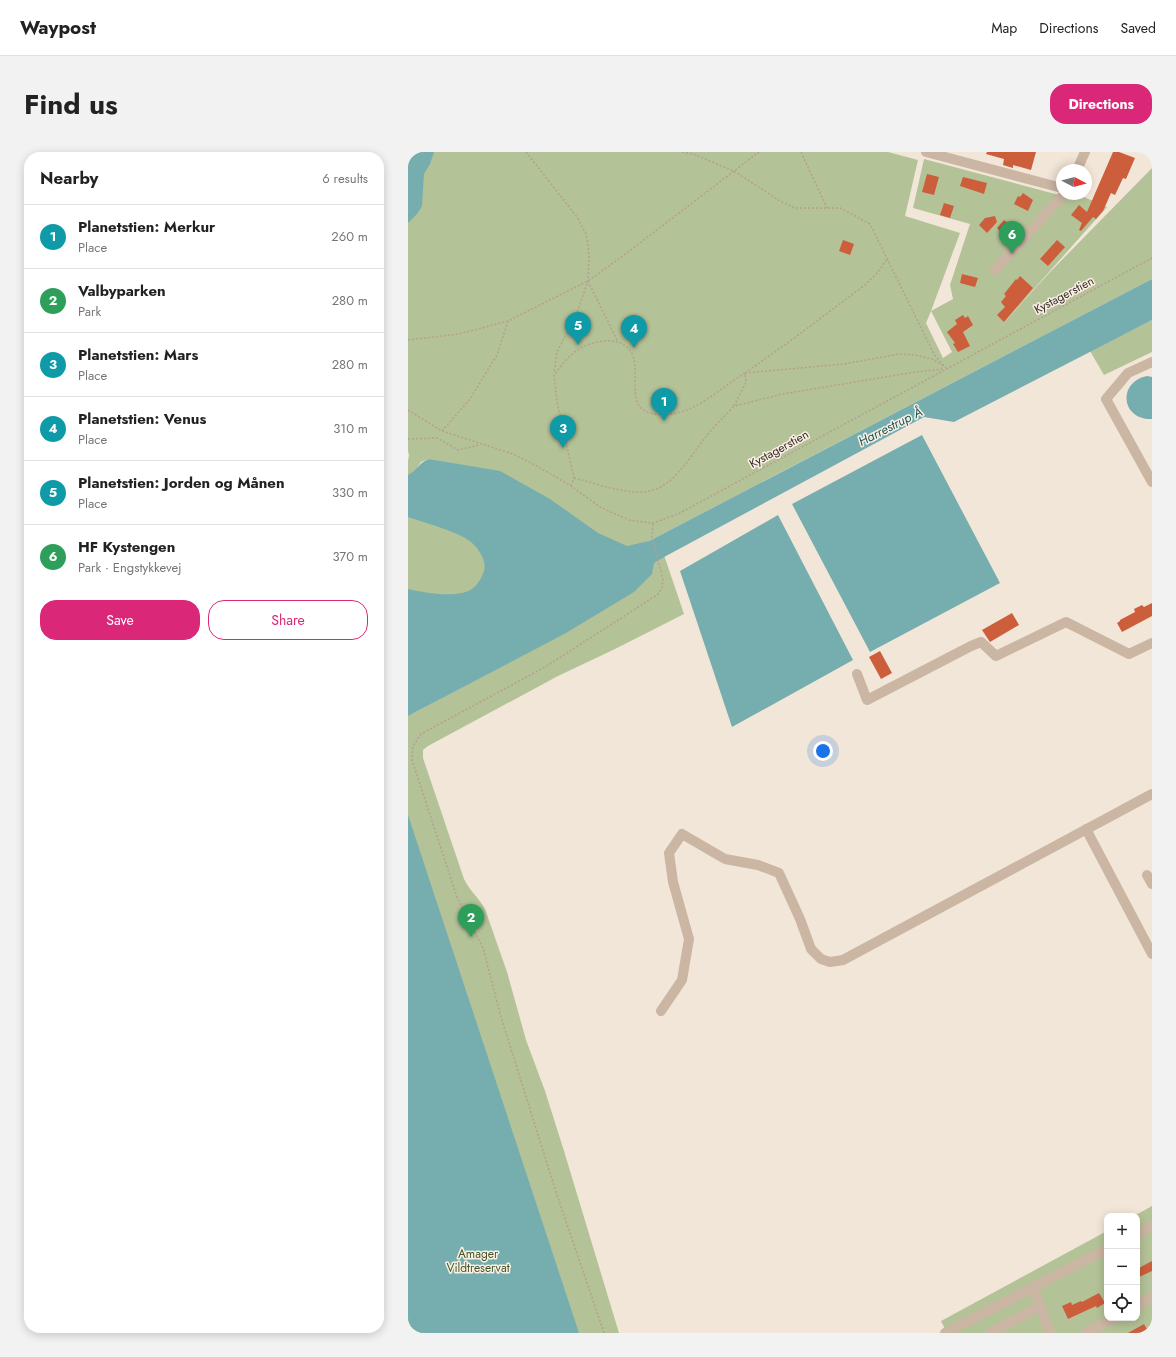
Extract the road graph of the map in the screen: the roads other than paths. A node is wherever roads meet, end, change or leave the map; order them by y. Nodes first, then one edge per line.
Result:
1 (926, 152) edge
2 (1085, 152) edge
3 (1080, 164) edge
4 (1056, 186) edge
5 (1059, 200) edge
6 (995, 270) dead end
7 (1152, 362) edge
8 (1152, 482) edge
9 (1152, 643) edge
10 (858, 674) dead end
11 (1152, 794) edge
12 (1086, 829) junction
13 (1152, 954) edge
14 (661, 1011) dead end
15 (1152, 1226) edge
16 (1140, 1232) edge
17 (1104, 1251) edge
18 (1034, 1286) junction
19 (1152, 1297) edge
20 (1140, 1303) edge
21 (1040, 1306) junction
22 (1108, 1321) edge
23 (945, 1333) edge
24 (990, 1333) edge
25 (1050, 1333) edge
26 (1086, 1333) edge

1 - 4 street
2 - 3 street
5 - 6 street
7 - 8 street
9 - 10 street
11 - 12 street
12 - 13 street
12 - 14 street
15 - 16 street
17 - 18 street
18 - 21 street
18 - 23 street
19 - 20 street
21 - 24 street
21 - 25 street
22 - 26 street

